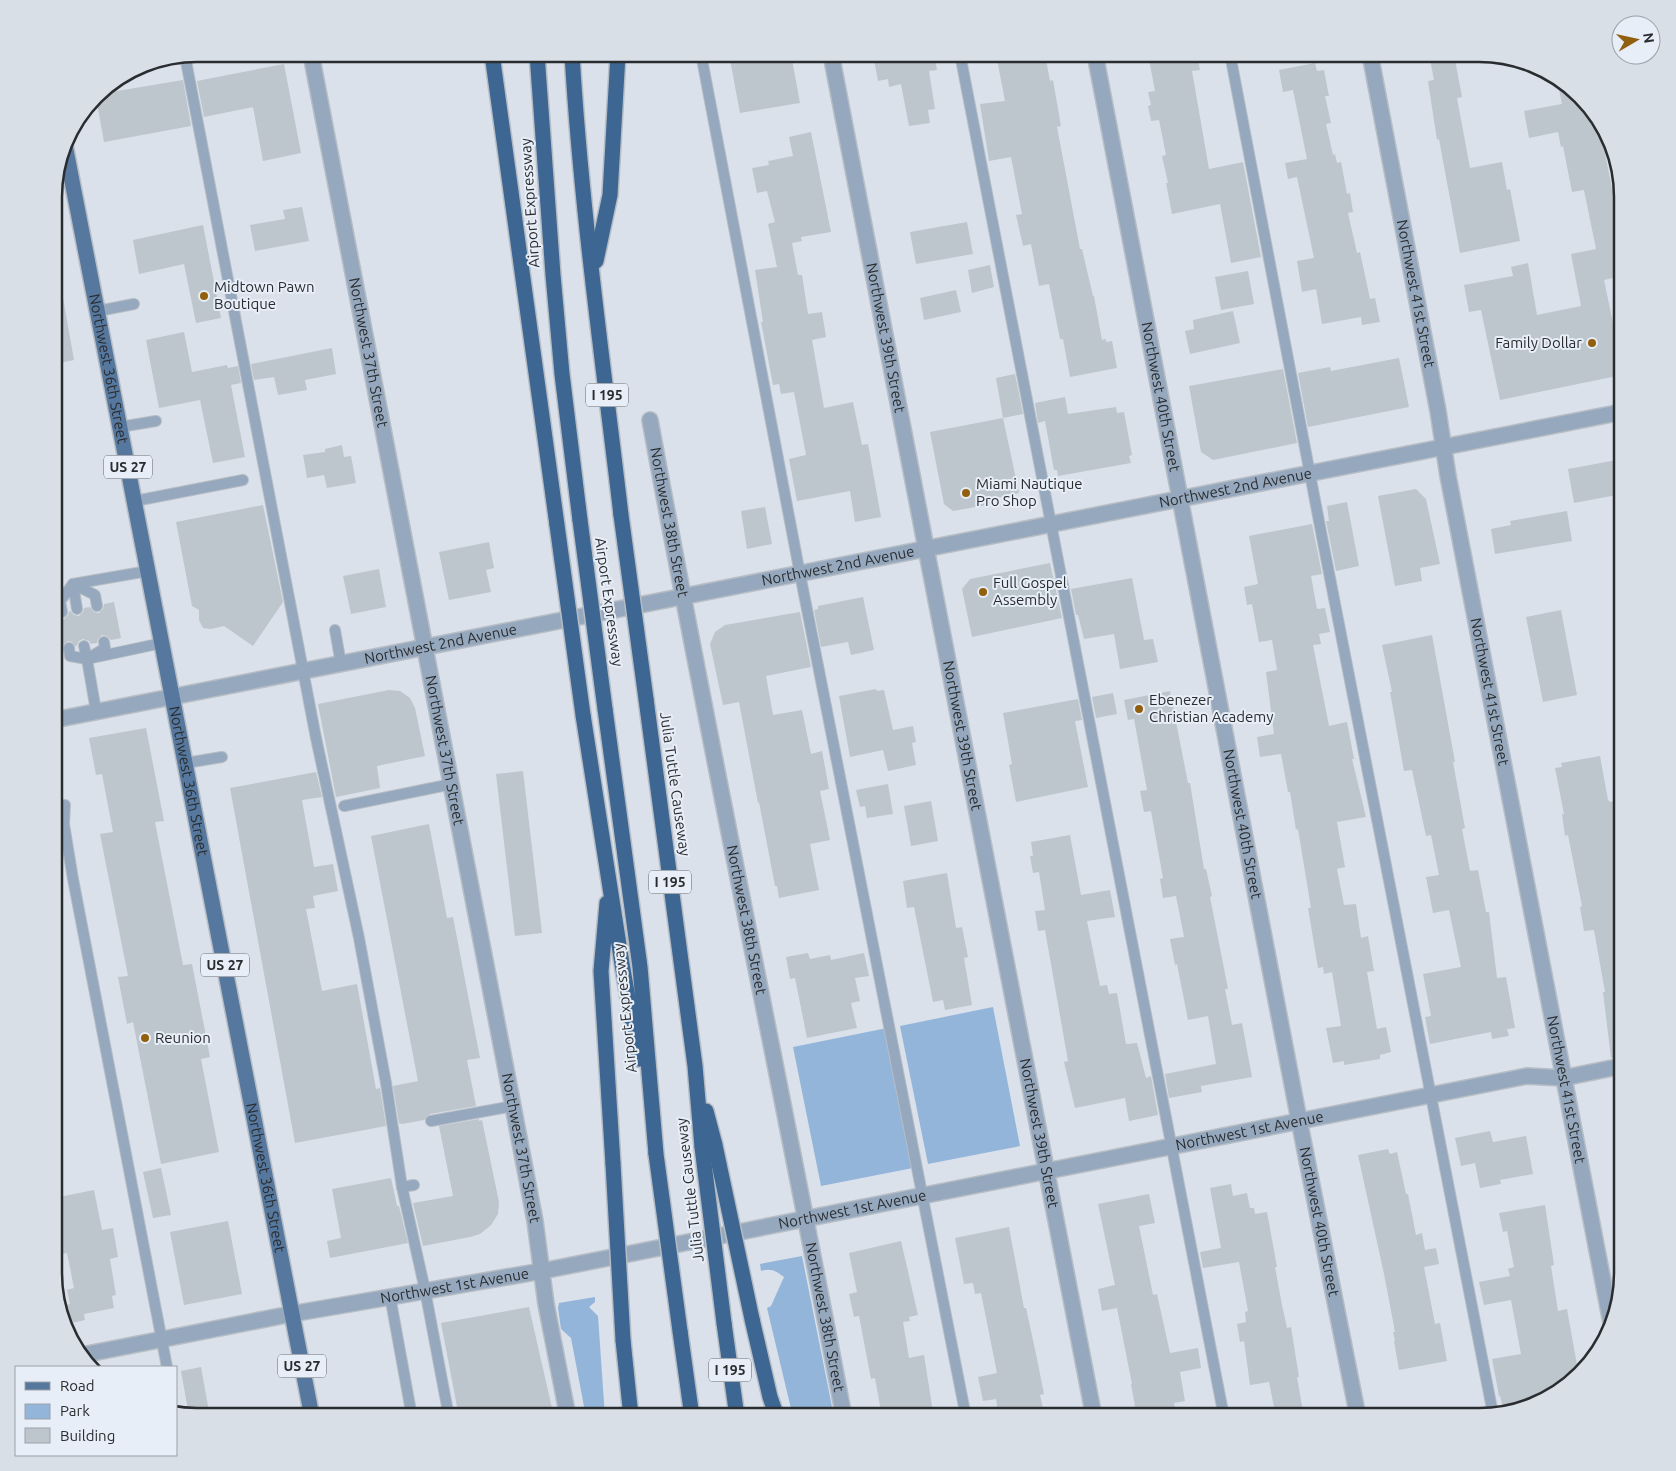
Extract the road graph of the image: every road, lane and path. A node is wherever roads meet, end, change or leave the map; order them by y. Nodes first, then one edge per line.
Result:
1 (962, 62) edge
2 (1098, 62) edge
3 (1232, 62) edge
4 (1372, 62) edge
5 (187, 63) edge
6 (313, 63) edge
7 (493, 63) edge
8 (537, 63) edge
9 (573, 63) edge
10 (618, 63) edge
11 (703, 63) edge
12 (833, 63) edge
13 (68, 160) edge
14 (593, 275) junction
15 (134, 304) dead end
16 (98, 311) junction
17 (1613, 414) edge
18 (650, 420) dead end
19 (156, 421) dead end
20 (120, 428) junction
21 (1444, 447) junction
22 (1311, 473) junction
23 (244, 480) dead end
24 (1181, 498) junction
25 (134, 501) junction
26 (1052, 524) junction
27 (926, 548) junction
28 (148, 571) junction
29 (800, 574) junction
30 (73, 584) junction
31 (682, 596) junction
32 (63, 597) edge
33 (97, 606) dead end
34 (77, 609) dead end
35 (335, 630) dead end
36 (104, 642) dead end
37 (162, 644) junction
38 (84, 646) dead end
39 (426, 647) junction
40 (69, 648) dead end
41 (86, 659) junction
42 (341, 664) junction
43 (303, 671) junction
44 (172, 696) junction
45 (96, 711) junction
46 (63, 718) edge
47 (222, 757) dead end
48 (186, 763) junction
49 (452, 784) junction
50 (65, 804) dead end
51 (344, 806) dead end
52 (609, 877) junction
53 (1614, 1068) edge
54 (1563, 1078) junction
55 (1431, 1095) junction
56 (513, 1106) junction
57 (1299, 1120) junction
58 (431, 1121) dead end
59 (708, 1146) junction
60 (1173, 1146) junction
61 (656, 1154) junction
62 (1046, 1172) junction
63 (414, 1185) dead end
64 (402, 1187) junction
65 (924, 1195) junction
66 (806, 1218) junction
67 (542, 1271) junction
68 (425, 1290) junction
69 (390, 1296) junction
70 (1609, 1310) edge
71 (291, 1314) junction
72 (162, 1339) junction
73 (88, 1354) edge
74 (167, 1366) edge
75 (1492, 1407) edge
76 (310, 1408) edge
77 (410, 1408) edge
78 (448, 1408) edge
79 (566, 1408) edge
80 (630, 1408) edge
81 (691, 1408) edge
82 (735, 1408) edge
83 (774, 1408) edge
84 (842, 1408) edge
85 (964, 1408) edge
86 (1092, 1408) edge
87 (1222, 1408) edge
88 (1356, 1408) edge

1 - 26 lane
2 - 24 street, Northwest 40th Street
3 - 22 lane
4 - 21 street, Northwest 41st Street
5 - 43 lane
6 - 39 street, Northwest 37th Street
7 - 52 highway, bridge
8 - 61 highway, Airport Expressway, bridge
9 - 14 highway
10 - 14 highway
11 - 29 lane
12 - 27 street, Northwest 39th Street
13 - 16 main road, Northwest 36th Street / US 27
14 - 59 highway, Julia Tuttle Causeway / I 195, bridge
15 - 16 lane
16 - 20 main road, Northwest 36th Street / US 27
17 - 21 street, Northwest 2nd Avenue
18 - 31 street, Northwest 38th Street
19 - 20 lane
20 - 25 main road, Northwest 36th Street / US 27
21 - 22 street, Northwest 2nd Avenue
21 - 54 street, Northwest 41st Street
22 - 24 street, Northwest 2nd Avenue
22 - 55 lane
23 - 25 lane
24 - 26 street, Northwest 2nd Avenue
24 - 57 street, Northwest 40th Street
25 - 28 main road, Northwest 36th Street / US 27
26 - 27 street, Northwest 2nd Avenue
26 - 60 lane
27 - 29 street, Northwest 2nd Avenue
27 - 62 street, Northwest 39th Street
28 - 30 lane
28 - 37 main road, Northwest 36th Street / US 27
29 - 31 street, Northwest 2nd Avenue
29 - 65 lane
30 - 32 lane
30 - 33 lane
30 - 34 lane
31 - 39 street, Northwest 2nd Avenue
31 - 66 street, Northwest 38th Street
35 - 42 lane
36 - 41 lane
37 - 41 lane
37 - 44 main road, Northwest 36th Street / US 27
38 - 41 lane
39 - 42 street, Northwest 2nd Avenue
39 - 49 street, Northwest 37th Street
40 - 41 lane
41 - 45 lane
42 - 43 street, Northwest 2nd Avenue
43 - 44 street, Northwest 2nd Avenue
43 - 64 lane
44 - 45 street, Northwest 2nd Avenue
44 - 48 main road, Northwest 36th Street / US 27
45 - 46 street, Northwest 2nd Avenue
47 - 48 lane
48 - 71 main road, Northwest 36th Street / US 27
49 - 51 lane
49 - 56 street, Northwest 37th Street
50 - 72 lane
52 - 61 highway
52 - 80 highway, bridge
53 - 54 street, Northwest 1st Avenue
54 - 55 street, Northwest 1st Avenue
54 - 70 street, Northwest 41st Street
55 - 57 street, Northwest 1st Avenue
55 - 75 lane
56 - 58 lane
56 - 67 street, Northwest 37th Street
57 - 60 street, Northwest 1st Avenue
57 - 88 street, Northwest 40th Street
59 - 82 highway, Julia Tuttle Causeway / I 195, bridge
59 - 83 highway, bridge
60 - 62 street, Northwest 1st Avenue
60 - 87 lane
61 - 81 highway, Julia Tuttle Causeway / I 195, bridge
62 - 65 street, Northwest 1st Avenue
62 - 86 street, Northwest 39th Street
63 - 64 lane
64 - 68 lane
65 - 66 street, Northwest 1st Avenue
65 - 85 lane
66 - 67 street, Northwest 1st Avenue
66 - 84 street, Northwest 38th Street
67 - 68 street, Northwest 1st Avenue
67 - 79 street, Northwest 37th Street
68 - 69 street, Northwest 1st Avenue
68 - 78 lane
69 - 71 street, Northwest 1st Avenue
69 - 77 lane
71 - 72 street, Northwest 1st Avenue
71 - 76 main road, Northwest 36th Street / US 27
72 - 73 street, Northwest 1st Avenue
72 - 74 lane

